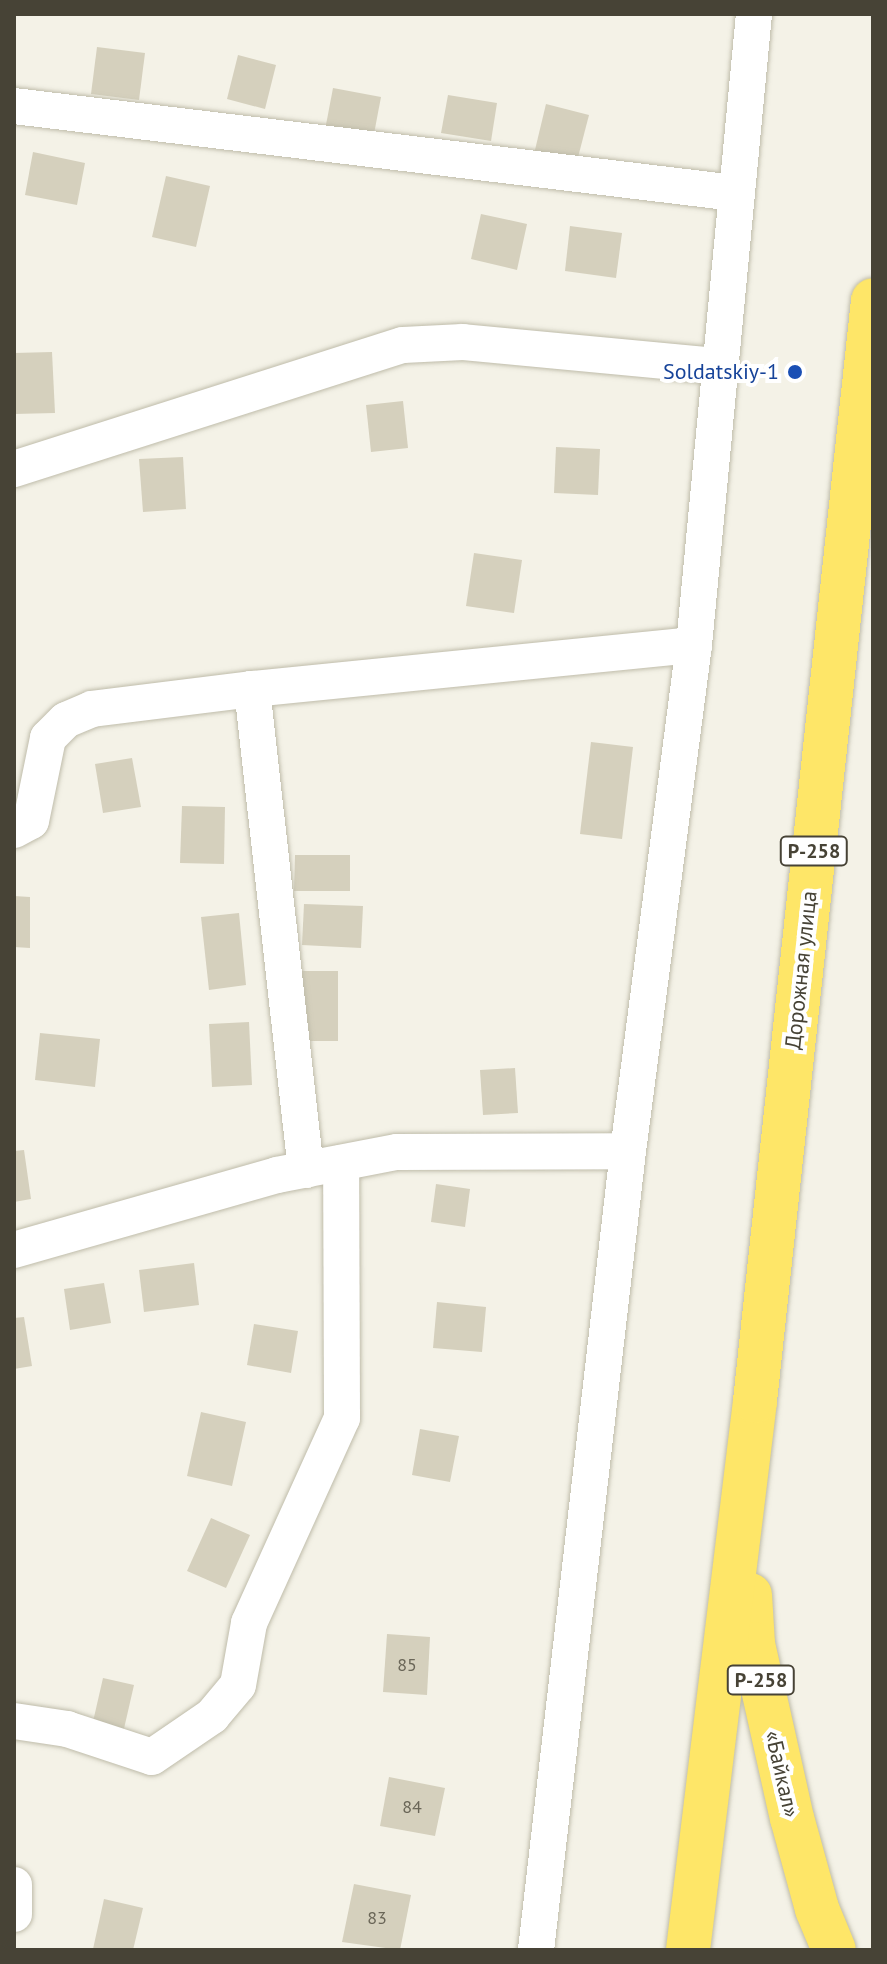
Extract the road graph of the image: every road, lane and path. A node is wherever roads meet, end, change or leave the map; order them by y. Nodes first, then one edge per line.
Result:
1 (754, 14) edge
2 (14, 106) edge
3 (735, 193) junction
4 (873, 300) edge
5 (719, 366) junction
6 (14, 469) edge
7 (694, 645) junction
8 (252, 689) junction
9 (14, 830) edge
10 (628, 1151) junction
11 (324, 1166) junction
12 (14, 1250) edge
13 (755, 1401) junction
14 (14, 1721) edge
15 (14, 1885) edge
16 (14, 1914) edge
17 (536, 1950) edge
18 (688, 1950) edge
19 (834, 1950) edge

1 - 3 street
2 - 3 street
3 - 5 street
4 - 13 highway, Дорожная улица / Р-258
5 - 6 street
5 - 7 street
7 - 8 street
7 - 10 street
8 - 9 street
8 - 11 street
10 - 11 street
10 - 17 street
11 - 12 street
11 - 14 street
13 - 18 highway
13 - 19 highway, «Байкал» / Р-258
15 - 16 street

